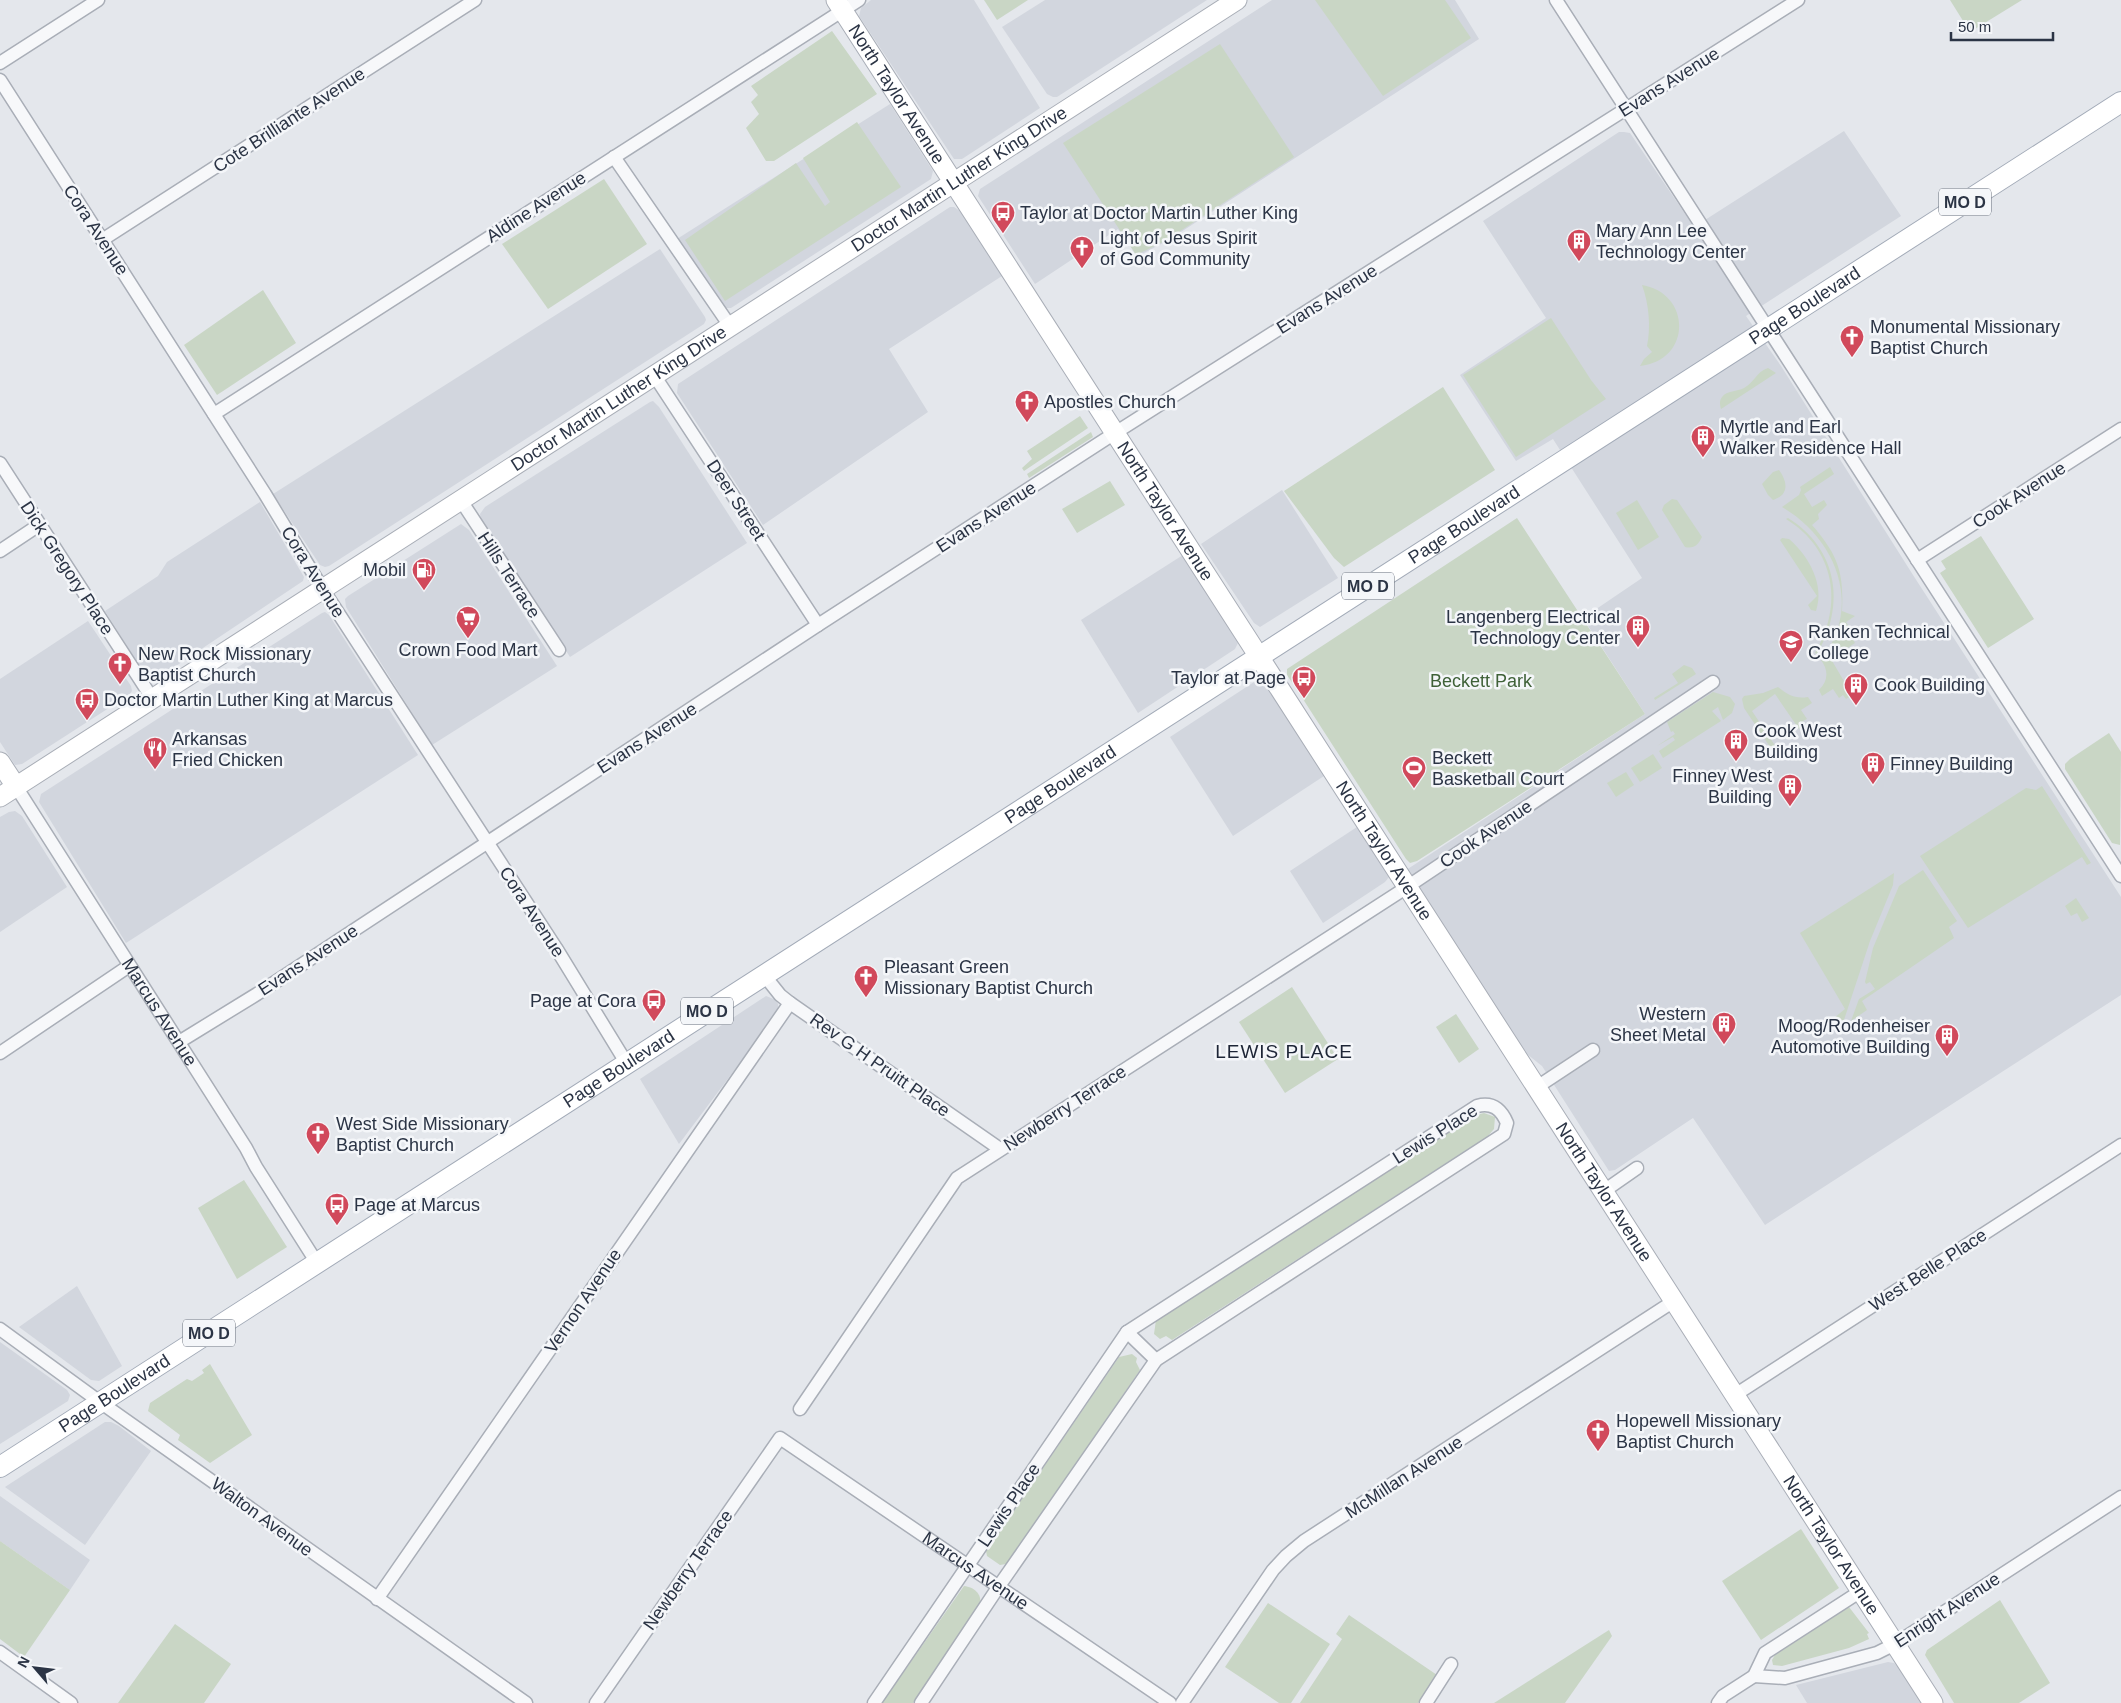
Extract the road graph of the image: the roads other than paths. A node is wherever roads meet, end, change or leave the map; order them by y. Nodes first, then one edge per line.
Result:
1 (98, 0) edge
2 (475, 0) edge
3 (859, 0) edge
4 (1237, 0) edge
5 (1556, 0) edge
6 (1798, 0) edge
7 (839, 5) edge
8 (0, 63) edge
9 (0, 80) edge
10 (2121, 102) edge
11 (1627, 109) junction
12 (614, 156) junction
13 (954, 182) junction
14 (102, 240) junction
15 (730, 326) junction
16 (1769, 330) junction
17 (654, 374) junction
18 (214, 414) junction
19 (2121, 429) edge
20 (1115, 433) junction
21 (0, 463) edge
22 (460, 499) junction
23 (40, 525) junction
24 (0, 551) edge
25 (1917, 560) junction
26 (322, 588) junction
27 (818, 625) junction
28 (559, 650) dead end
29 (1260, 656) junction
30 (1713, 682) dead end
31 (152, 698) junction
32 (0, 762) edge
33 (7, 791) edge
34 (487, 843) junction
35 (2117, 860) edge
36 (2121, 876) edge
37 (1408, 887) junction
38 (129, 966) junction
39 (764, 975) junction
40 (790, 1003) junction
41 (179, 1042) junction
42 (1593, 1050) dead end
43 (0, 1053) edge
44 (627, 1064) junction
45 (1537, 1087) junction
46 (2121, 1145) edge
47 (1000, 1149) junction
48 (1637, 1168) dead end
49 (1604, 1191) junction
50 (317, 1263) junction
51 (1674, 1301) junction
52 (0, 1329) edge
53 (1127, 1332) junction
54 (1156, 1360) junction
55 (1735, 1395) junction
56 (100, 1402) junction
57 (800, 1409) dead end
58 (780, 1438) joint
59 (0, 1467) edge
60 (2121, 1497) edge
61 (968, 1566) junction
62 (999, 1586) junction
63 (1860, 1591) junction
64 (377, 1599) junction
65 (1895, 1644) junction
66 (0, 1652) edge
67 (1451, 1664) dead end
68 (1754, 1676) junction
69 (71, 1703) edge
70 (526, 1703) edge
71 (596, 1703) edge
72 (874, 1703) edge
73 (921, 1703) edge
74 (1170, 1703) edge
75 (1182, 1703) edge
76 (1426, 1703) edge
77 (1718, 1703) edge
78 (1933, 1703) edge

1 - 8 street
2 - 14 street, Cote Brilliante Avenue
3 - 7 street, Aldine Avenue
4 - 13 street, Doctor Martin Luther King Drive
5 - 11 street
6 - 11 street, Evans Avenue
7 - 12 street, Aldine Avenue
7 - 13 street, North Taylor Avenue
9 - 14 street, Cora Avenue
10 - 16 main road, Page Boulevard / MO D
11 - 16 street
11 - 20 street, Evans Avenue
12 - 15 street
12 - 18 street, Aldine Avenue
13 - 15 street, Doctor Martin Luther King Drive
13 - 20 street, North Taylor Avenue
14 - 18 street, Cora Avenue
15 - 17 street, Doctor Martin Luther King Drive
16 - 25 street
16 - 29 main road, Page Boulevard / MO D
17 - 22 street, Doctor Martin Luther King Drive
17 - 27 street, Deer Street
18 - 26 street, Cora Avenue
19 - 25 street, Cook Avenue
20 - 27 street, Evans Avenue
20 - 29 street, North Taylor Avenue
21 - 23 street, Dick Gregory Place
22 - 26 street, Doctor Martin Luther King Drive
22 - 28 street, Hills Terrace
23 - 24 street
23 - 31 street, Dick Gregory Place
25 - 35 street
26 - 31 street, Doctor Martin Luther King Drive
26 - 34 street, Cora Avenue
27 - 34 street, Evans Avenue
29 - 37 street, North Taylor Avenue
29 - 39 main road, Page Boulevard / MO D
30 - 37 street, Cook Avenue
31 - 33 street, Doctor Martin Luther King Drive
32 - 33 street, Marcus Avenue
33 - 38 street, Marcus Avenue
34 - 41 street, Evans Avenue
34 - 44 street, Cora Avenue
35 - 36 street
37 - 45 street, North Taylor Avenue
37 - 47 street, Newberry Terrace
38 - 41 street, Marcus Avenue
38 - 43 street
39 - 40 street, Rev G H Pruitt Place
39 - 44 main road, Page Boulevard / MO D
40 - 47 street, Rev G H Pruitt Place
40 - 64 street, Vernon Avenue
41 - 50 street, Marcus Avenue
42 - 45 street
44 - 50 main road, Page Boulevard / MO D
45 - 49 street, North Taylor Avenue
46 - 55 street, West Belle Place
47 - 57 street, Newberry Terrace
48 - 49 street
49 - 51 street, North Taylor Avenue
50 - 56 main road, Page Boulevard / MO D
51 - 55 street, North Taylor Avenue
51 - 75 street, McMillan Avenue
52 - 56 street, Walton Avenue
53 - 54 street
53 - 54 street, Lewis Place
53 - 61 street, Lewis Place
54 - 62 street, Lewis Place
55 - 63 street, North Taylor Avenue
56 - 59 main road, Page Boulevard / MO D
56 - 64 street, Walton Avenue
58 - 61 street, Marcus Avenue
58 - 71 street, Newberry Terrace
60 - 65 street, Enright Avenue
61 - 62 street, Marcus Avenue
61 - 72 street, Lewis Place
62 - 73 street, Lewis Place
62 - 74 street, Marcus Avenue
63 - 65 street, North Taylor Avenue
63 - 68 street
64 - 70 street, Walton Avenue
65 - 68 street, Enright Avenue
65 - 78 street, North Taylor Avenue
66 - 69 street
67 - 76 street
68 - 77 street

